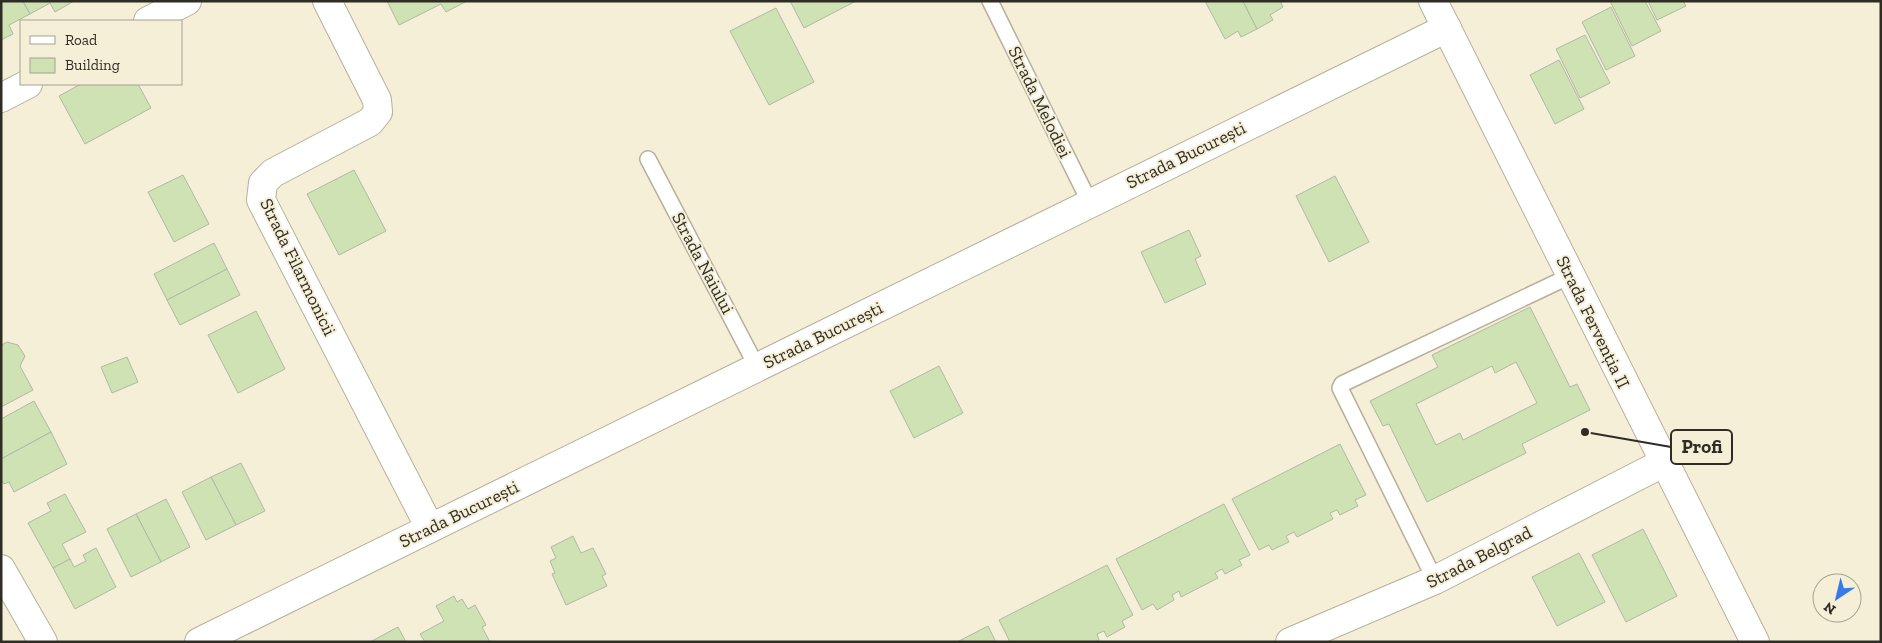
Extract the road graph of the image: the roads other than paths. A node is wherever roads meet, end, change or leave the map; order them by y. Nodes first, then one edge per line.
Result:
1 (187, 1) edge
2 (327, 1) edge
3 (990, 1) edge
4 (1433, 1) edge
5 (150, 20) edge
6 (1447, 28) junction
7 (26, 85) edge
8 (1, 98) edge
9 (648, 160) dead end
10 (1090, 203) junction
11 (1570, 276) junction
12 (757, 367) junction
13 (1663, 463) junction
14 (430, 528) junction
15 (1, 569) edge
16 (1435, 580) junction
17 (1296, 640) edge
18 (42, 642) edge
19 (199, 642) edge
20 (1755, 642) edge

1 - 5 street
2 - 14 street, Strada Filarmonicii
3 - 10 lane, Strada Melodiei
4 - 6 street, Strada Fervenția II
6 - 10 street, Strada București
6 - 11 street, Strada Fervenția II
7 - 8 street
9 - 12 lane, Strada Naiului
10 - 12 street, Strada București
11 - 13 street, Strada Fervenția II
11 - 16 lane
12 - 14 street, Strada București
13 - 16 street, Strada Belgrad
13 - 20 street, Strada Fervenția II
14 - 19 street, Strada București
15 - 18 street
16 - 17 street, Strada Belgrad

